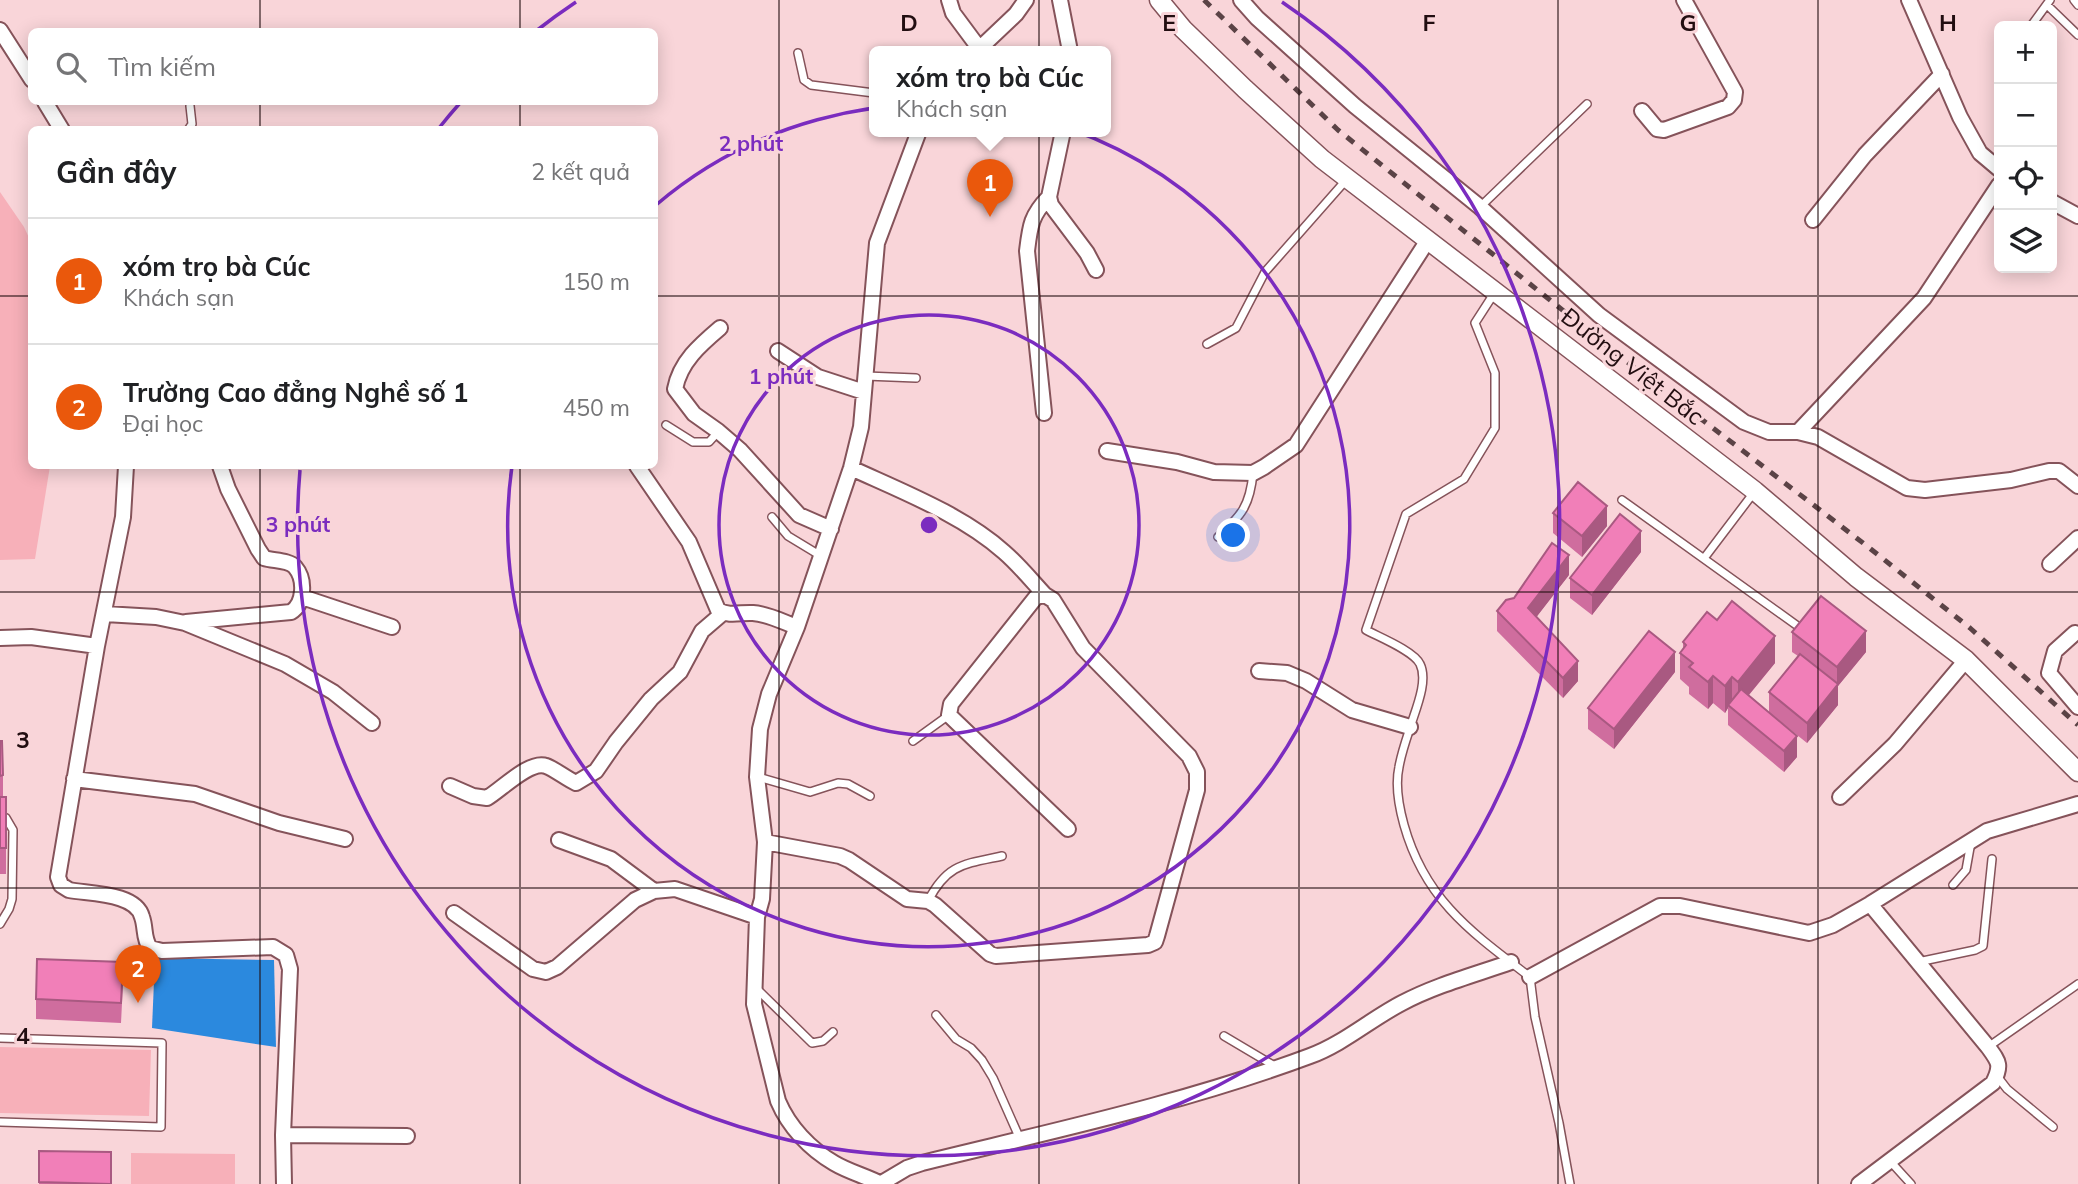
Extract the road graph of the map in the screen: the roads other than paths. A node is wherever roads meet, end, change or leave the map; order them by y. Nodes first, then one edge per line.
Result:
1 (949, 0) edge
2 (1026, 0) edge
3 (1060, 0) edge
4 (1159, 0) edge
5 (1241, 0) edge
6 (1684, 0) edge
7 (1909, 0) edge
8 (2074, 0) edge
9 (2049, 3) edge
10 (2078, 5) edge
11 (2035, 21) edge
12 (0, 30) edge
13 (2078, 35) edge
14 (975, 46) edge
15 (982, 46) edge
16 (1069, 46) edge
17 (798, 53) dead end
18 (28, 74) edge
19 (1942, 74) junction
20 (869, 92) edge
21 (1587, 104) dead end
22 (47, 105) edge
23 (190, 106) dead end
24 (1642, 111) dead end
25 (60, 126) edge
26 (189, 126) edge
27 (917, 137) edge
28 (1062, 137) edge
29 (1994, 165) edge
30 (1348, 178) junction
31 (1994, 193) edge
32 (1049, 197) junction
33 (2057, 205) edge
34 (1479, 207) junction
35 (2078, 216) edge
36 (1813, 220) dead end
37 (1427, 240) junction
38 (1096, 270) dead end
39 (1495, 291) junction
40 (720, 328) dead end
41 (1206, 344) dead end
42 (778, 351) dead end
43 (865, 376) junction
44 (916, 379) dead end
45 (864, 392) junction
46 (1044, 413) dead end
47 (666, 425) dead end
48 (718, 431) junction
49 (1798, 432) junction
50 (1107, 451) dead end
51 (851, 468) junction
52 (126, 469) edge
53 (221, 469) edge
54 (639, 469) edge
55 (1253, 473) junction
56 (2078, 486) edge
57 (1755, 491) junction
58 (1622, 500) dead end
59 (772, 517) dead end
60 (831, 529) junction
61 (1218, 537) dead end
62 (2078, 538) edge
63 (821, 556) junction
64 (1705, 557) junction
65 (2050, 564) dead end
66 (1045, 595) junction
67 (302, 597) junction
68 (723, 613) junction
69 (105, 614) junction
70 (185, 623) junction
71 (392, 627) dead end
72 (797, 627) junction
73 (1799, 627) edge
74 (2075, 633) dead end
75 (0, 638) edge
76 (97, 646) junction
77 (1966, 660) junction
78 (1259, 671) dead end
79 (2078, 707) edge
80 (949, 715) junction
81 (372, 723) dead end
82 (1410, 727) junction
83 (913, 741) dead end
84 (2078, 772) edge
85 (757, 777) junction
86 (74, 779) junction
87 (450, 786) dead end
88 (870, 796) dead end
89 (1840, 797) dead end
90 (2078, 804) edge
91 (0, 815) edge
92 (1068, 829) dead end
93 (345, 839) dead end
94 (559, 840) dead end
95 (765, 842) junction
96 (1970, 842) junction
97 (1002, 856) dead end
98 (1992, 859) dead end
99 (1953, 885) dead end
100 (654, 891) junction
101 (928, 901) junction
102 (1870, 904) junction
103 (454, 912) dead end
104 (757, 917) junction
105 (0, 924) edge
106 (1511, 962) junction
107 (1918, 962) junction
108 (1530, 977) junction
109 (2078, 984) edge
110 (753, 985) junction
111 (936, 1015) dead end
112 (833, 1032) dead end
113 (1224, 1036) dead end
114 (0, 1038) edge
115 (1988, 1047) junction
116 (1279, 1068) junction
117 (1997, 1075) junction
118 (0, 1122) edge
119 (2053, 1127) dead end
120 (283, 1135) junction
121 (407, 1136) dead end
122 (1020, 1139) junction
123 (1890, 1161) junction
124 (284, 1184) edge
125 (881, 1184) edge
126 (1570, 1184) edge
127 (1859, 1184) edge
128 (1911, 1184) edge

1 - 14 street
2 - 15 street
3 - 16 street
4 - 30 street, Đường Việt Bắc
5 - 34 street
6 - 24 street
7 - 19 street
8 - 10 lane
9 - 11 lane
9 - 13 lane
12 - 18 street
17 - 20 lane
19 - 29 street
19 - 36 street
21 - 34 lane
22 - 25 street
23 - 26 lane
27 - 43 street
28 - 32 street
30 - 37 street, Đường Việt Bắc
30 - 41 lane
31 - 49 street
32 - 38 street
32 - 46 street
33 - 35 street
34 - 49 street
37 - 39 street, Đường Việt Bắc
37 - 55 street
39 - 57 street, Đường Việt Bắc
39 - 82 lane
40 - 48 street
42 - 45 street
43 - 44 lane
43 - 45 street
45 - 51 street
47 - 48 lane
48 - 60 street
49 - 56 street
50 - 55 street
51 - 60 street
51 - 66 street
52 - 69 street
53 - 67 street
54 - 68 street
55 - 61 lane
57 - 64 lane
57 - 77 street, Đường Việt Bắc
58 - 64 lane
59 - 63 lane
60 - 63 street
62 - 65 street
63 - 72 street
64 - 73 lane
66 - 80 street
66 - 101 street
67 - 70 street
67 - 71 street
68 - 72 street
68 - 87 street
69 - 70 street
69 - 76 street
70 - 81 street
72 - 85 street
74 - 79 street
75 - 76 street
76 - 86 street
77 - 84 street, Đường Việt Bắc
77 - 89 street
78 - 82 street
80 - 83 lane
80 - 92 street
82 - 106 lane
85 - 88 lane
85 - 95 street
86 - 93 street
86 - 120 street
90 - 96 street
91 - 105 lane
94 - 100 street
95 - 101 street
95 - 104 street
96 - 99 lane
96 - 102 street
97 - 101 lane
98 - 107 lane
100 - 103 street
100 - 104 street
102 - 107 street
102 - 108 street
104 - 110 street
106 - 108 lane
106 - 116 street
107 - 115 street
108 - 126 lane
109 - 115 lane
110 - 112 lane
110 - 125 street
111 - 122 lane
113 - 116 lane
114 - 118 lane
115 - 117 street
116 - 122 street
117 - 119 lane
117 - 123 street
120 - 121 street
120 - 124 street
122 - 125 street
123 - 127 street
123 - 128 lane

